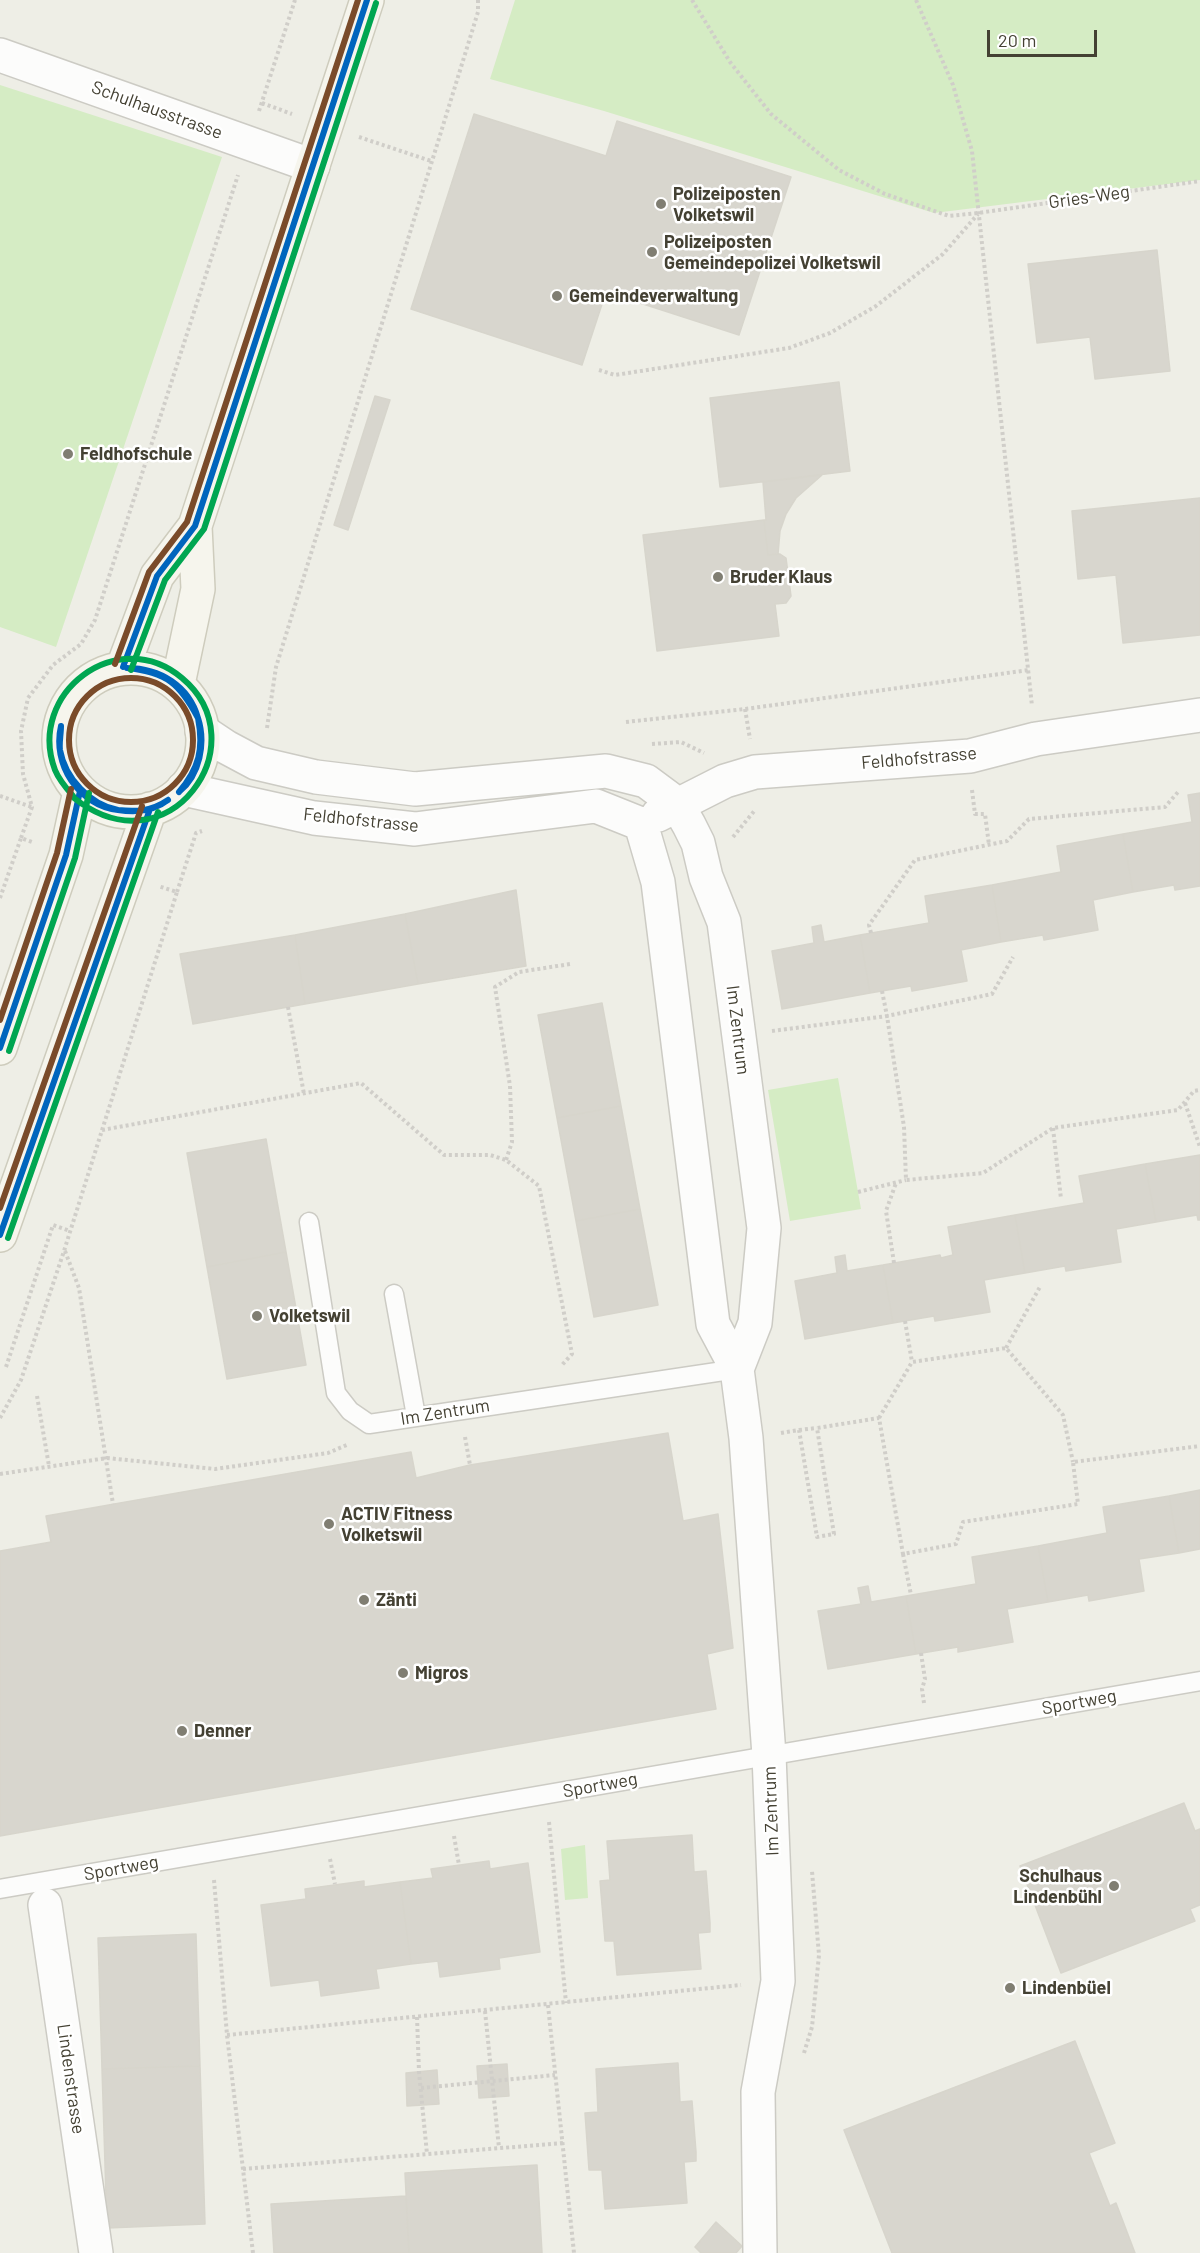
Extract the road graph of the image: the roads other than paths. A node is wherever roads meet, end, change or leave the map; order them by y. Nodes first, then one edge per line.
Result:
1 (367, 0) edge
2 (0, 55) edge
3 (313, 166) junction
4 (195, 526) junction
5 (123, 668) junction
6 (178, 684) junction
7 (1200, 715) edge
8 (202, 731) junction
9 (183, 789) junction
10 (80, 791) junction
11 (676, 804) junction
12 (150, 809) junction
13 (641, 824) junction
14 (0, 1048) edge
15 (309, 1222) dead end
16 (0, 1235) edge
17 (394, 1294) dead end
18 (737, 1369) junction
19 (416, 1416) junction
20 (1200, 1681) edge
21 (769, 1755) junction
22 (0, 1889) edge
23 (45, 1905) dead end
24 (96, 2253) edge
25 (760, 2253) edge

1 - 3 street
2 - 3 street, Schulhausstrasse
3 - 4 street
4 - 5 street
4 - 6 street
5 - 6 street
5 - 10 street
6 - 8 street
7 - 11 street, Feldhofstrasse
8 - 9 street
8 - 11 street, Feldhofstrasse
9 - 12 street
9 - 13 street, Feldhofstrasse
10 - 12 street
10 - 14 street
11 - 13 street, Feldhofstrasse
11 - 18 street, Im Zentrum
12 - 16 street
13 - 18 street, Im Zentrum
15 - 19 lane, Im Zentrum
17 - 19 lane
18 - 19 lane, Im Zentrum
18 - 21 street, Im Zentrum
20 - 21 lane, Sportweg
21 - 22 lane, Sportweg
21 - 25 street, Im Zentrum
23 - 24 street, Lindenstrasse

